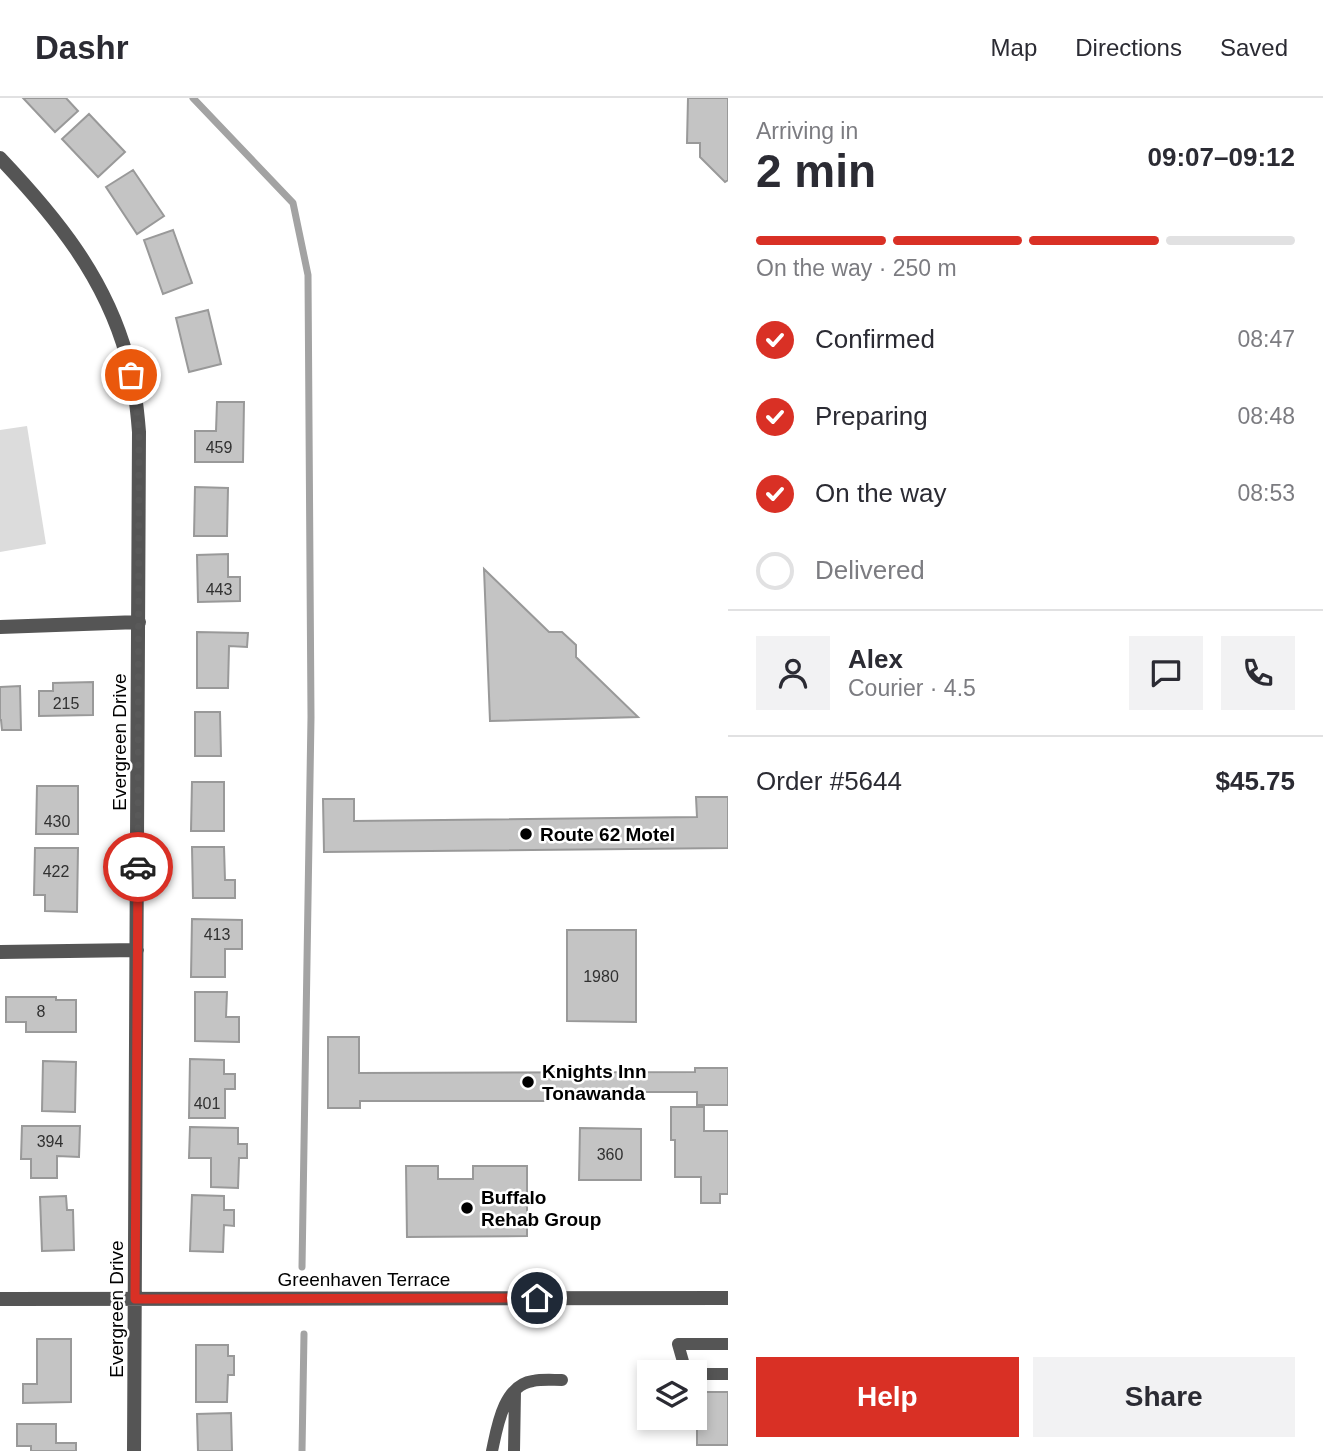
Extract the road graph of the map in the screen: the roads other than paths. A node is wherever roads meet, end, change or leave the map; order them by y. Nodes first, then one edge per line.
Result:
1 (0, 158) edge
2 (139, 622) junction
3 (0, 627) edge
4 (137, 950) junction
5 (0, 952) edge
6 (728, 1298) edge
7 (0, 1299) edge
8 (135, 1299) junction
9 (728, 1343) edge
10 (683, 1360) edge
11 (707, 1374) edge
12 (728, 1374) edge
13 (562, 1380) dead end
14 (515, 1390) junction
15 (507, 1402) junction
16 (493, 1449) edge
17 (134, 1451) edge
18 (507, 1451) edge
19 (514, 1451) edge

1 - 2 street, Evergreen Drive
2 - 3 street
2 - 4 street, Evergreen Drive
4 - 5 street
4 - 8 street, Evergreen Drive
6 - 8 street, Greenhaven Terrace
7 - 8 street, Greenhaven Terrace
8 - 17 street, Evergreen Drive
9 - 10 lane
11 - 12 lane
13 - 14 lane
14 - 15 lane
14 - 19 lane
15 - 16 lane
15 - 18 lane

